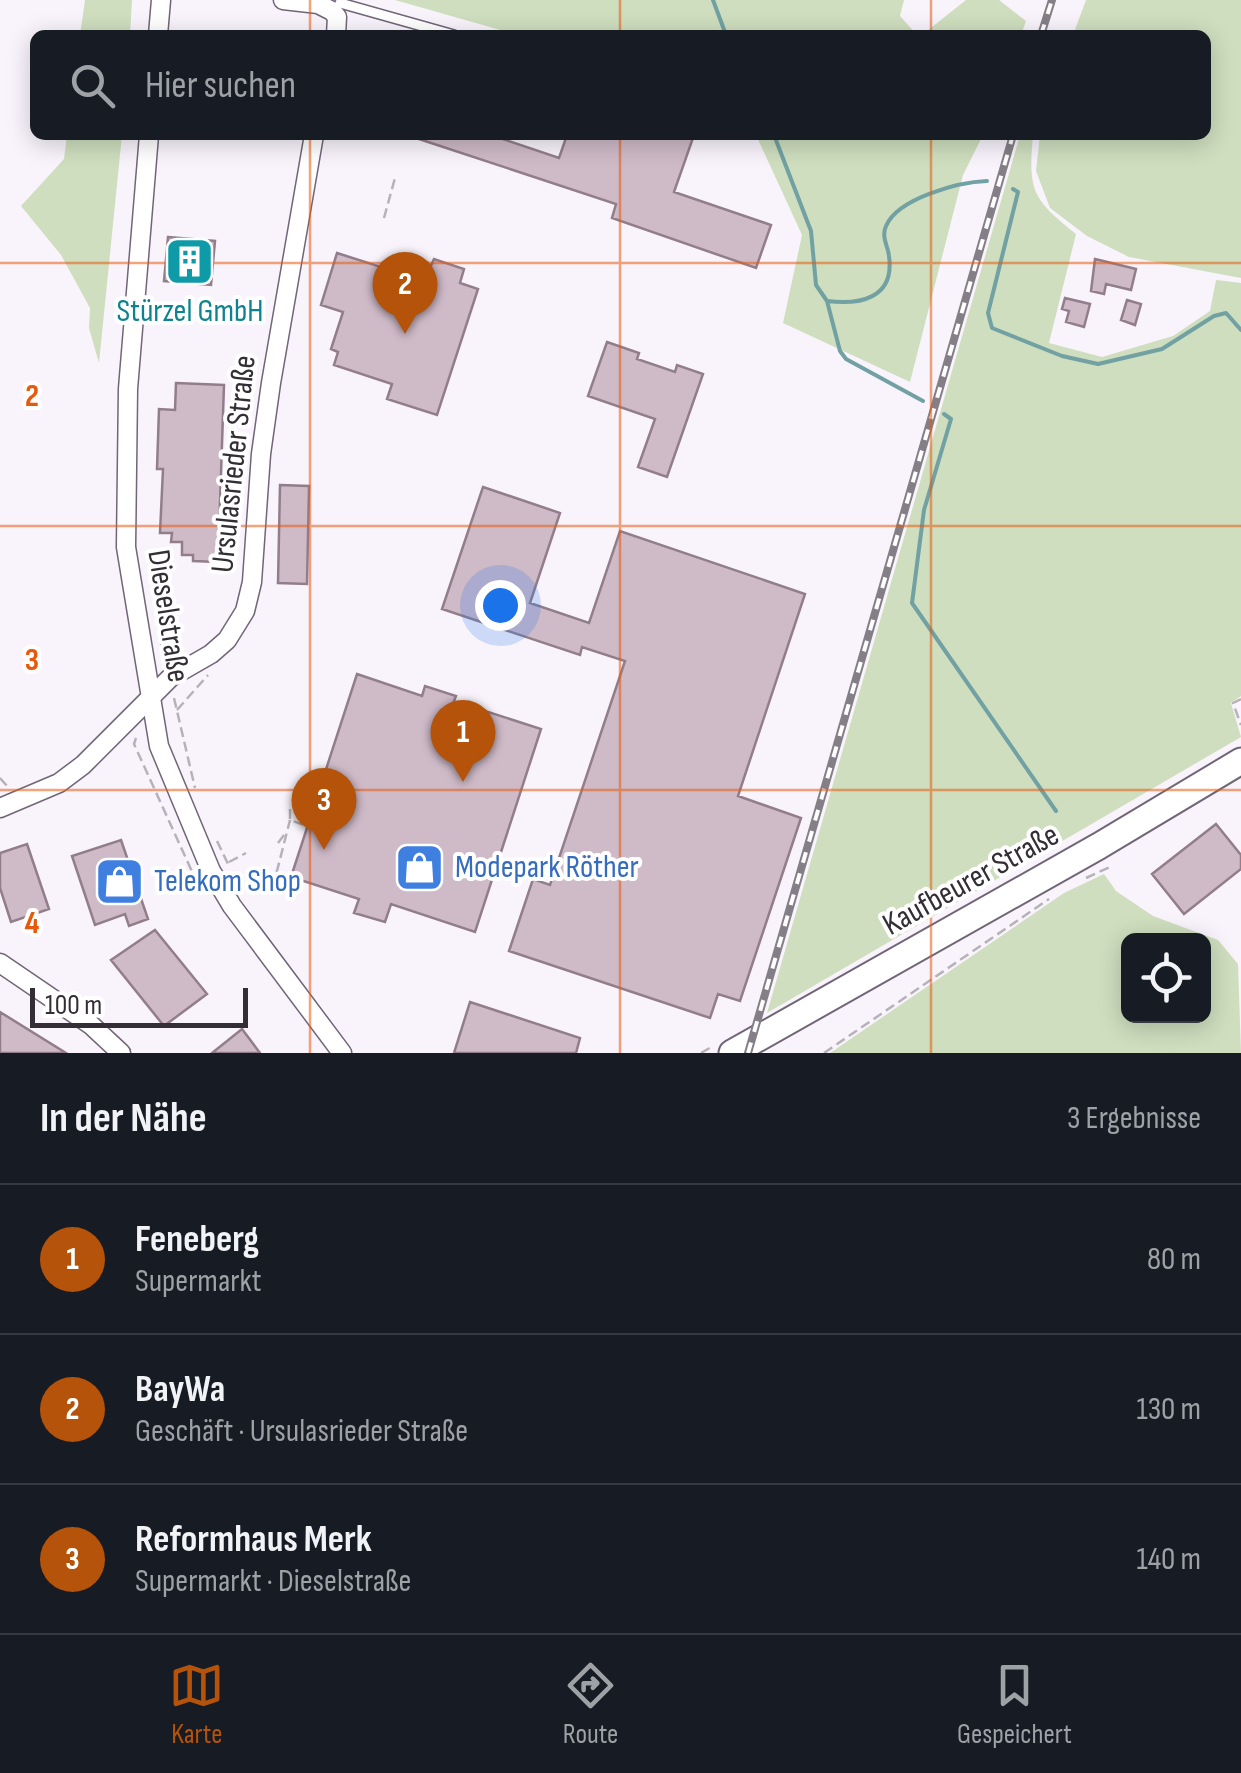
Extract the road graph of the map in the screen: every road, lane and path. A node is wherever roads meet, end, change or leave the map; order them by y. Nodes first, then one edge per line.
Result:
1 (161, 0) edge
2 (283, 0) edge
3 (338, 4) edge
4 (158, 30) edge
5 (336, 30) edge
6 (435, 30) edge
7 (149, 140) edge
8 (313, 140) edge
9 (396, 178) dead end
10 (384, 218) dead end
11 (154, 629) dead end
12 (171, 677) junction
13 (150, 698) junction
14 (1241, 698) edge
15 (176, 712) dead end
16 (1241, 725) edge
17 (1241, 761) edge
18 (195, 786) dead end
19 (0, 808) edge
20 (290, 810) dead end
21 (290, 820) junction
22 (307, 826) dead end
23 (214, 834) dead end
24 (284, 834) junction
25 (278, 843) dead end
26 (246, 853) dead end
27 (228, 863) junction
28 (1112, 866) dead end
29 (230, 874) dead end
30 (1084, 878) dead end
31 (264, 881) dead end
32 (1062, 890) dead end
33 (0, 963) edge
34 (121, 1053) edge
35 (342, 1053) edge
36 (732, 1053) edge
37 (824, 1053) edge

1 - 4 street
2 - 3 street
3 - 5 street
3 - 6 lane
7 - 13 street, Dieselstraße
8 - 12 street, Ursulasrieder Straße
9 - 10 path
11 - 12 path
12 - 13 street, Ursulasrieder Straße
13 - 19 street, Ursulasrieder Straße
13 - 35 street, Dieselstraße
14 - 16 path
15 - 18 path
17 - 36 main road, Kaufbeurer Straße
20 - 21 path
21 - 22 path
21 - 24 path
23 - 27 path
24 - 25 path
24 - 31 path
26 - 27 path
27 - 29 path
28 - 30 path
32 - 37 path
33 - 34 street

